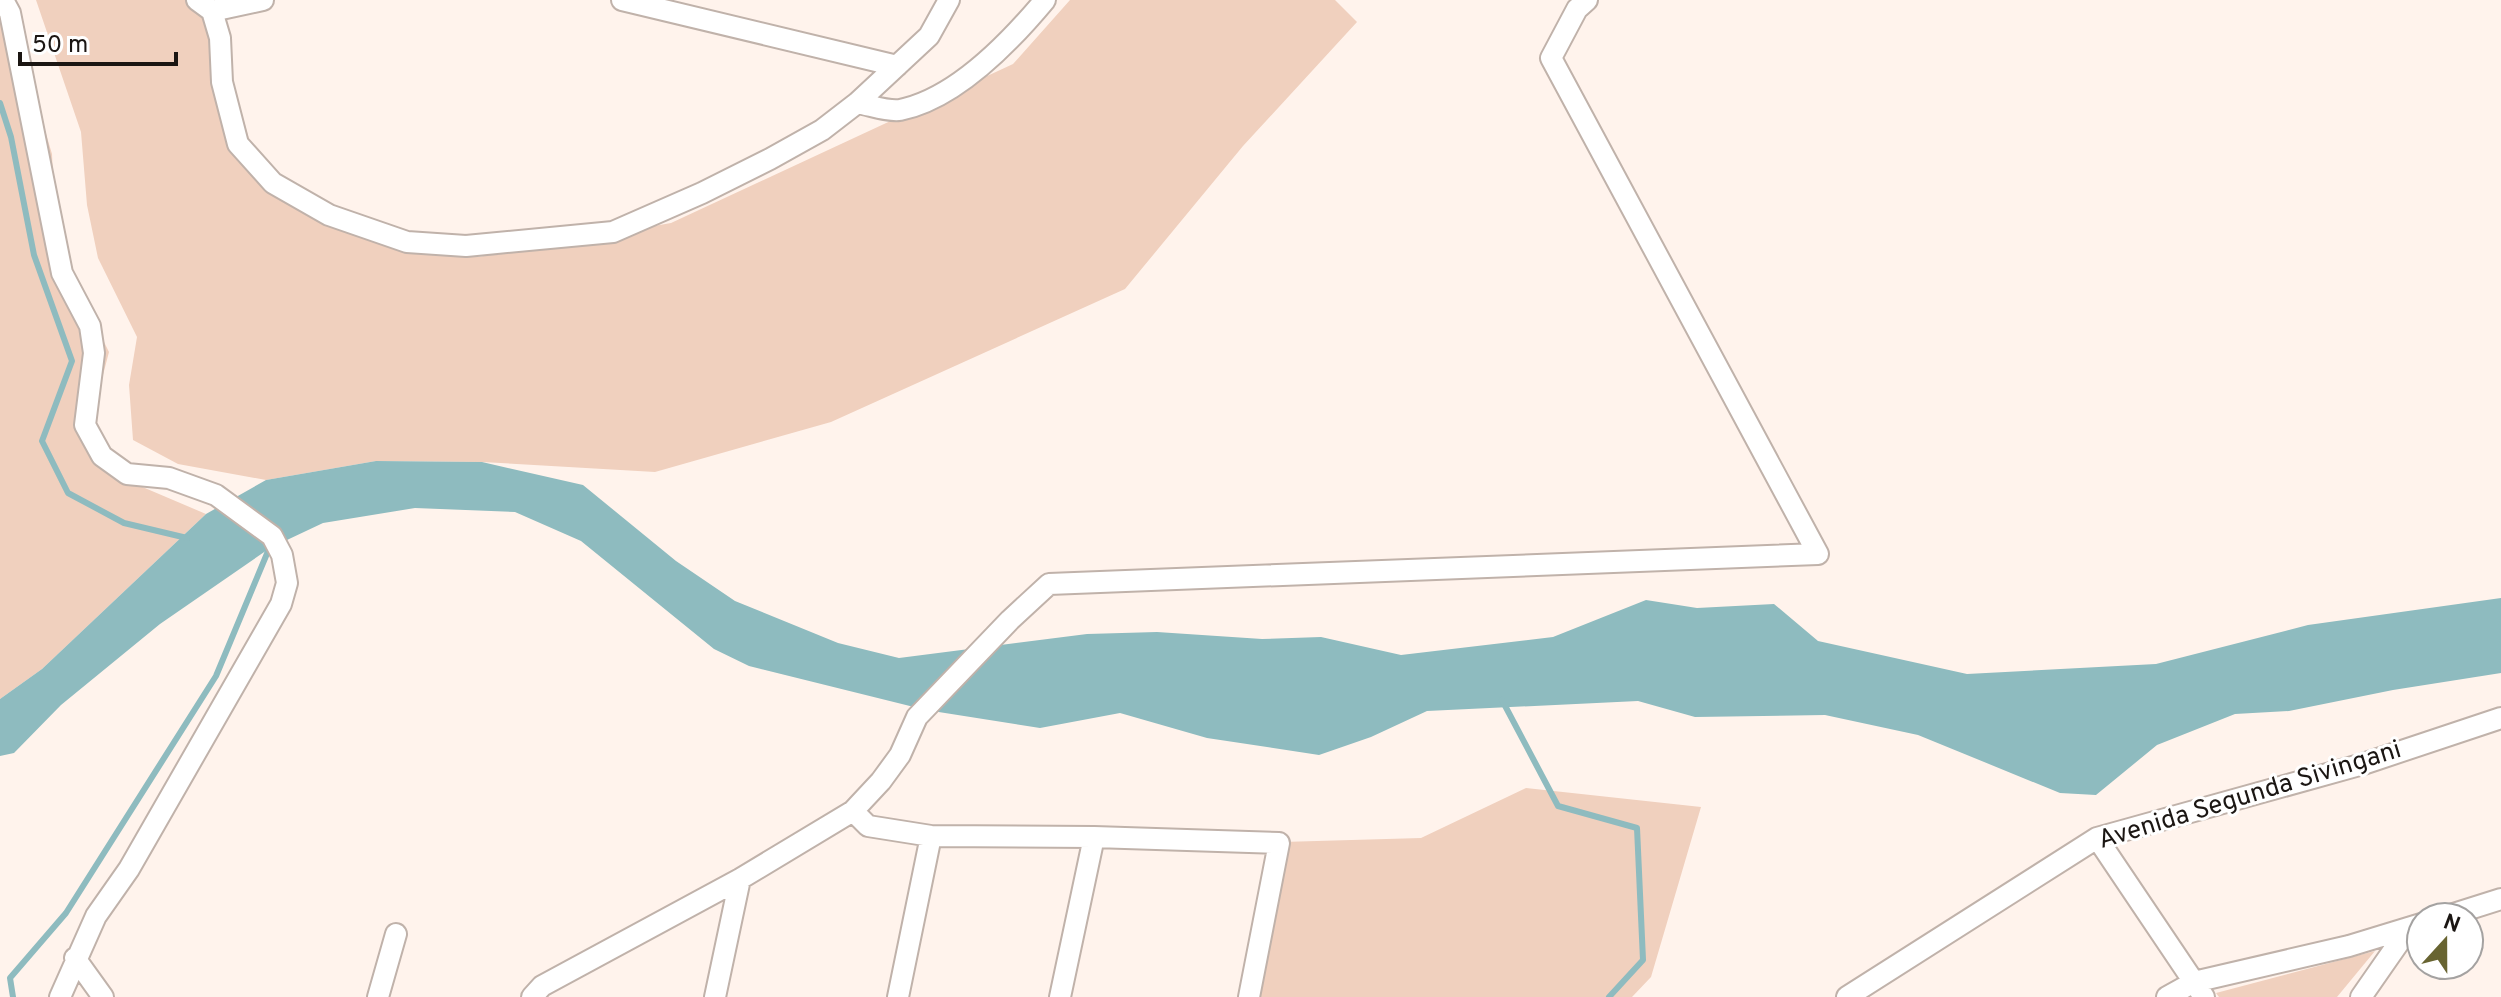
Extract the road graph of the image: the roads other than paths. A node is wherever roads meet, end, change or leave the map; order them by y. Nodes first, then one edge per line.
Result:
1 (3, 0) edge
2 (263, 0) edge
3 (622, 0) edge
4 (949, 0) edge
5 (1045, 0) edge
6 (1587, 0) edge
7 (205, 5) edge
8 (897, 66) junction
9 (857, 103) junction
10 (2501, 718) edge
11 (853, 811) junction
12 (931, 836) junction
13 (1094, 837) junction
14 (2097, 838) junction
15 (740, 879) junction
16 (2405, 929) edge
17 (396, 934) dead end
18 (2405, 939) edge
19 (75, 958) junction
20 (2199, 989) edge
21 (60, 997) edge
22 (103, 997) edge
23 (378, 997) edge
24 (532, 997) edge
25 (715, 997) edge
26 (898, 997) edge
27 (1060, 997) edge
28 (1249, 997) edge
29 (1847, 997) edge
30 (2167, 997) edge
31 (2361, 997) edge

1 - 19 street
2 - 7 street
3 - 8 street
4 - 8 street
5 - 9 street
6 - 11 street
7 - 9 street
8 - 9 street
10 - 14 street, Avenida Segunda Sivingani
11 - 12 street
11 - 15 street
12 - 13 street
12 - 26 street
13 - 27 street
13 - 28 street
14 - 20 street
14 - 29 street, Avenida Segunda Sivingani
15 - 24 street
15 - 25 street
16 - 20 street
17 - 23 street
18 - 31 street
19 - 21 street
19 - 22 street
20 - 30 street

